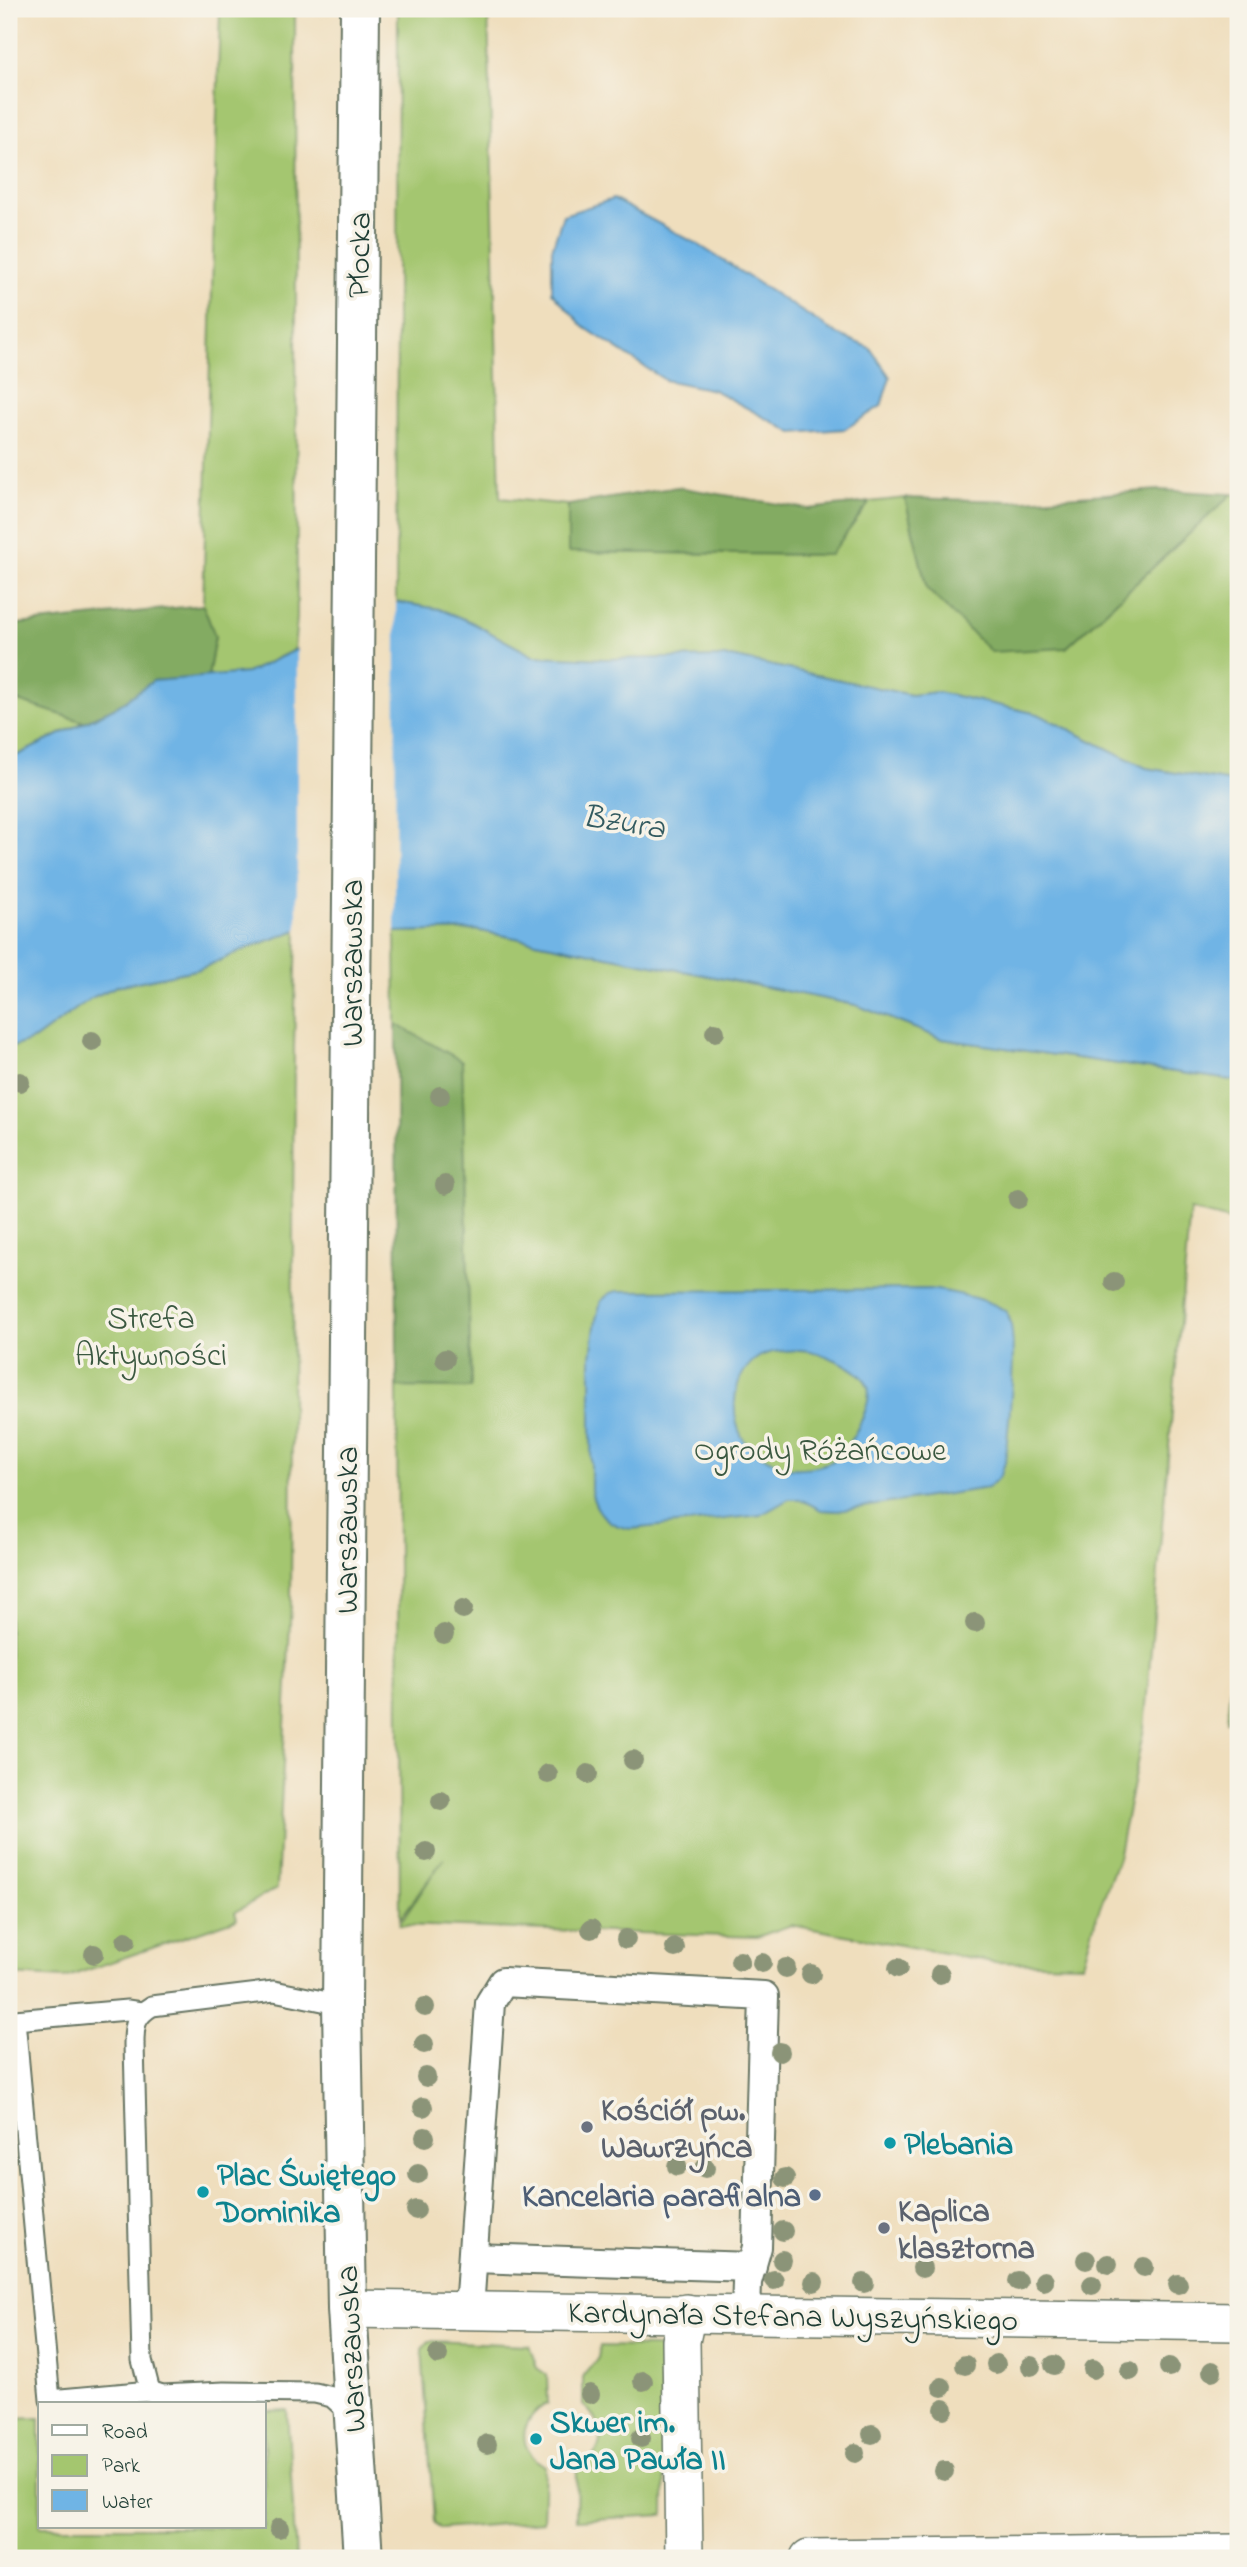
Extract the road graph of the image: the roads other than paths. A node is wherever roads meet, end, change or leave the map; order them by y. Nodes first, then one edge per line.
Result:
1 (360, 9) edge
2 (355, 501) joint
3 (342, 2005) junction
4 (141, 2012) junction
5 (473, 2258) junction
6 (752, 2267) junction
7 (347, 2309) junction
8 (469, 2309) junction
9 (687, 2313) junction
10 (746, 2314) junction
11 (1238, 2322) edge
12 (150, 2391) junction
13 (354, 2426) junction
14 (1238, 2553) edge
15 (908, 2557) edge
16 (363, 2558) edge
17 (684, 2558) edge
18 (809, 2558) edge

1 - 2 street, Płocka
2 - 3 street, Warszawska
3 - 4 lane
3 - 7 street, Warszawska
4 - 12 lane
4 - 12 lane
5 - 6 street
5 - 6 street
5 - 8 street
6 - 10 street
7 - 8 street, Kardynała Stefana Wyszyńskiego
7 - 13 street, Warszawska
8 - 9 street, Kardynała Stefana Wyszyńskiego
9 - 10 street, Kardynała Stefana Wyszyńskiego
9 - 17 street
10 - 11 street, Kardynała Stefana Wyszyńskiego
12 - 13 lane
13 - 16 street, Warszawska
14 - 15 street
15 - 18 street

